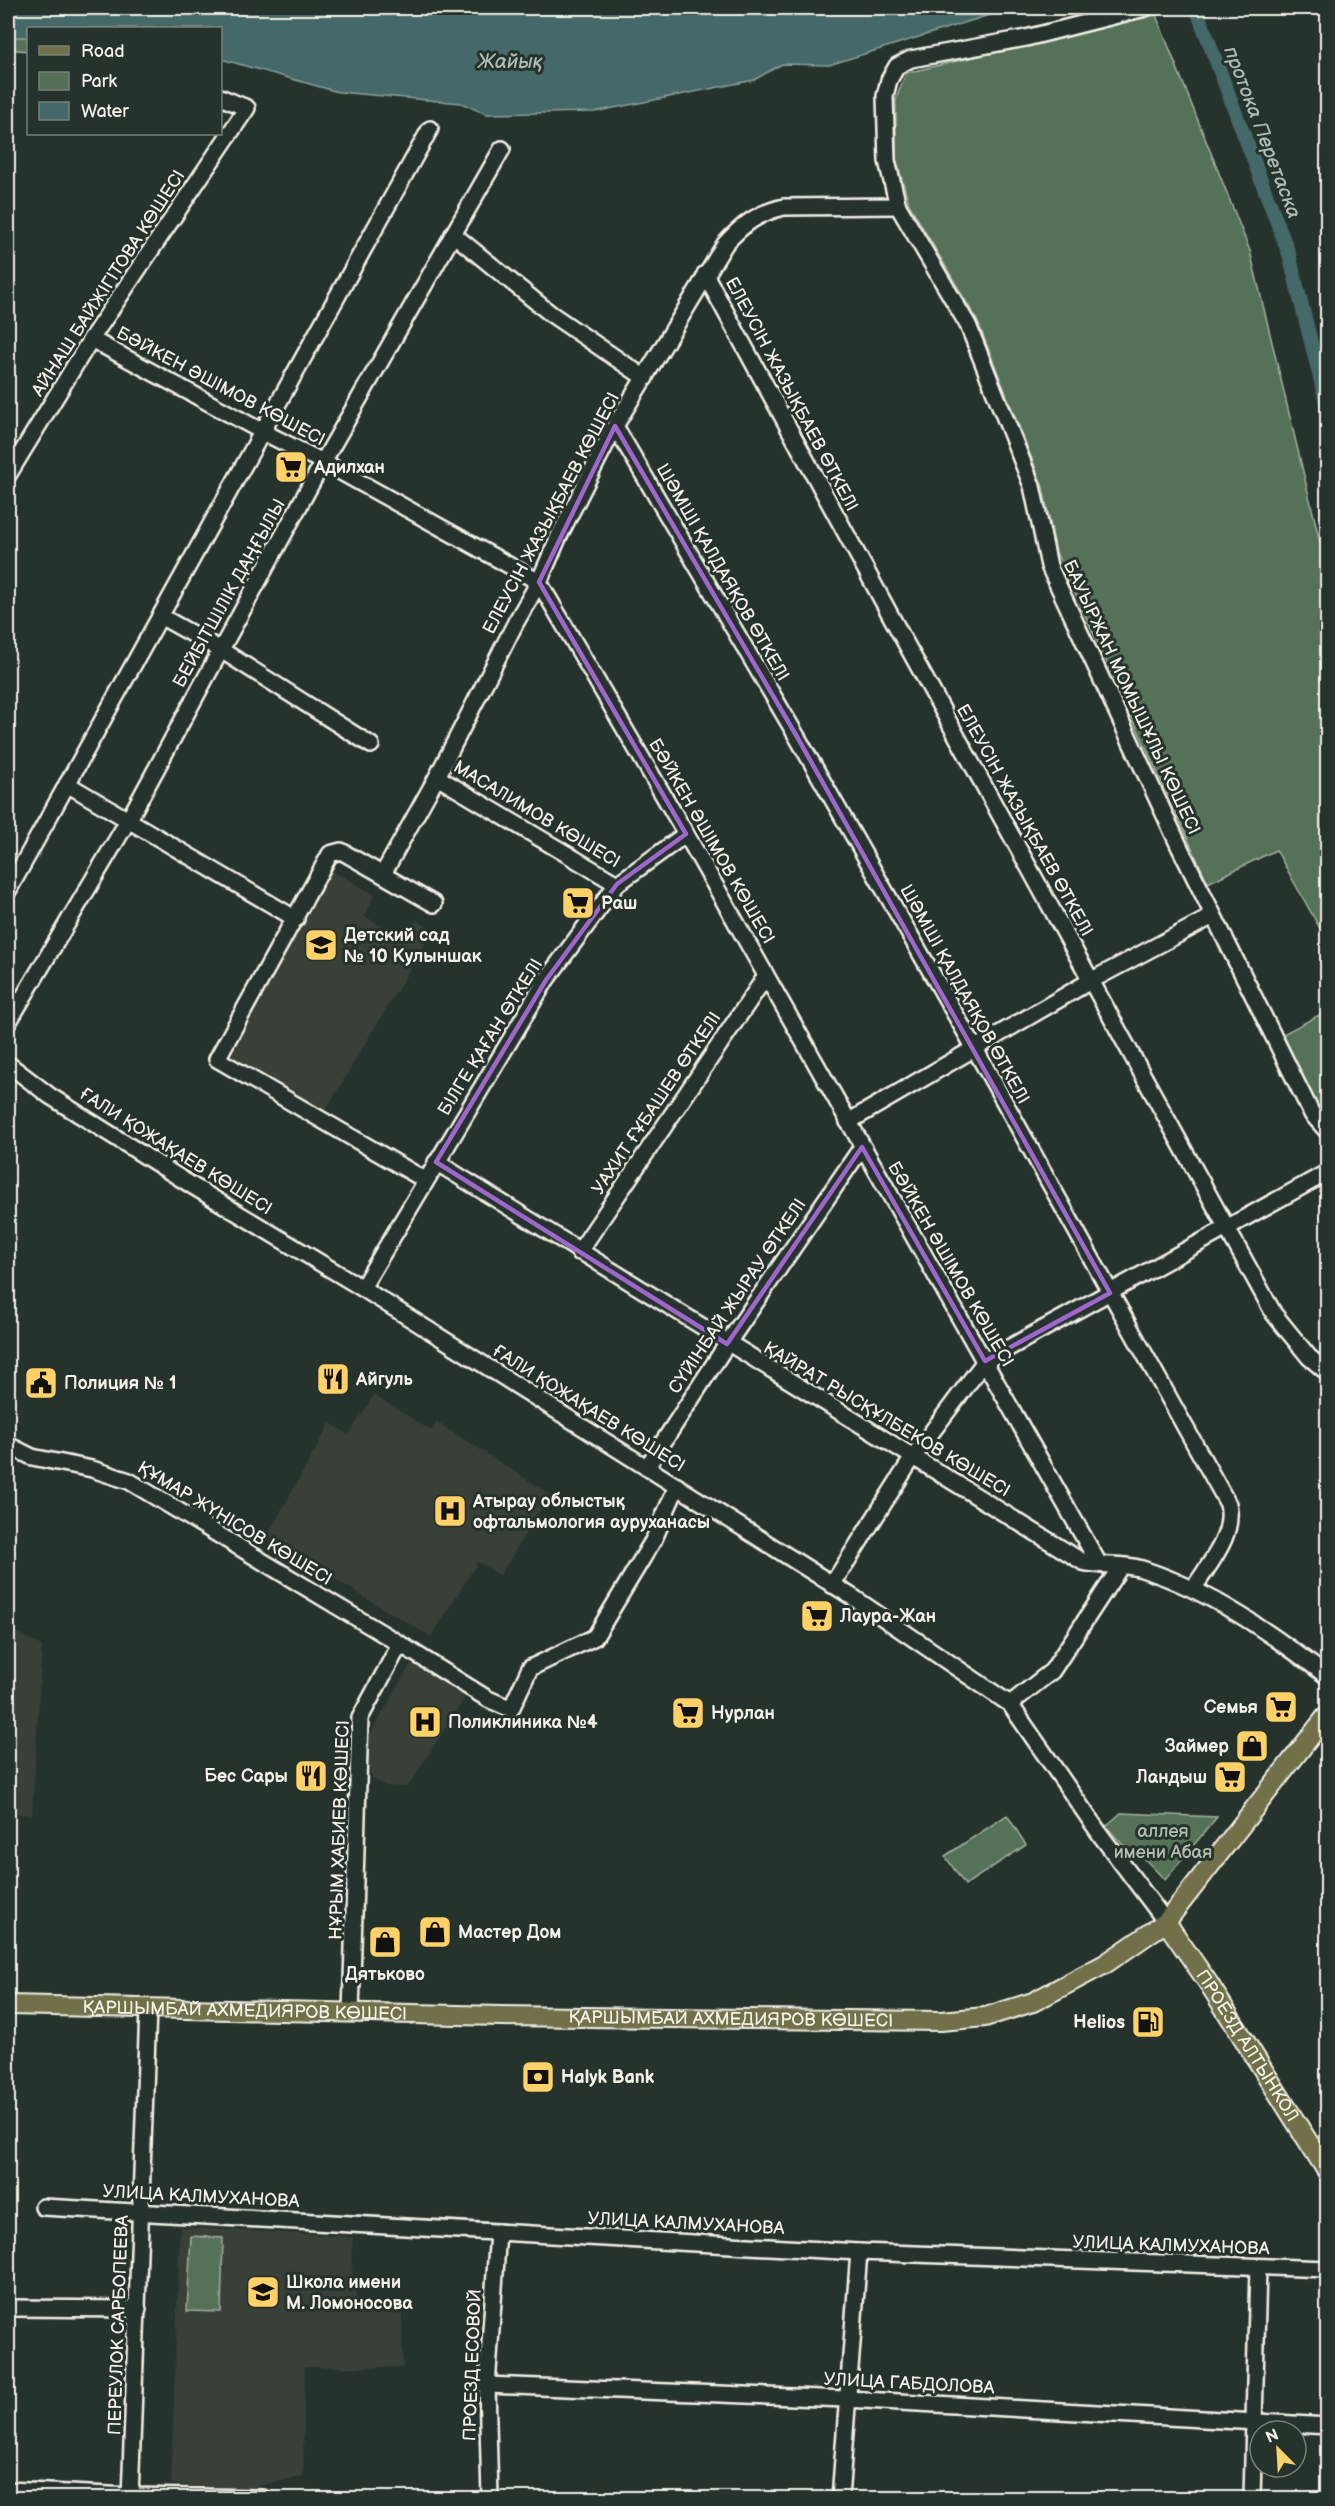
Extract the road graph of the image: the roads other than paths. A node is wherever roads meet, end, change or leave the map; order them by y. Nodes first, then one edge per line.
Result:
1 (1145, 8) edge
2 (222, 98) edge
3 (430, 129) dead end
4 (502, 149) dead end
5 (898, 206) junction
6 (453, 234) junction
7 (705, 274) junction
8 (91, 339) junction
9 (645, 378) junction
10 (615, 426) junction
11 (263, 432) junction
12 (323, 462) junction
13 (8, 476) edge
14 (539, 582) junction
15 (160, 616) junction
16 (221, 650) junction
17 (371, 745) dead end
18 (437, 777) junction
19 (67, 784) junction
20 (129, 819) junction
21 (686, 834) junction
22 (383, 874) junction
23 (617, 884) junction
24 (8, 891) edge
25 (434, 904) dead end
26 (1214, 916) junction
27 (296, 919) junction
28 (766, 976) junction
29 (1092, 980) junction
30 (8, 1023) edge
31 (975, 1049) junction
32 (8, 1064) edge
33 (848, 1122) junction
34 (1328, 1132) edge
35 (862, 1147) junction
36 (436, 1162) junction
37 (1328, 1172) edge
38 (425, 1180) junction
39 (1226, 1227) junction
40 (579, 1252) junction
41 (362, 1288) junction
42 (1110, 1293) junction
43 (727, 1344) junction
44 (985, 1361) junction
45 (1328, 1373) edge
46 (8, 1445) edge
47 (913, 1457) junction
48 (647, 1467) junction
49 (677, 1486) junction
50 (1100, 1564) junction
51 (1121, 1566) junction
52 (831, 1585) junction
53 (1194, 1588) junction
54 (400, 1644) junction
55 (1328, 1677) edge
56 (1010, 1704) junction
57 (1328, 1714) edge
58 (1166, 1922) junction
59 (8, 2005) edge
60 (148, 2009) junction
61 (351, 2013) junction
62 (1328, 2173) edge
63 (43, 2207) dead end
64 (142, 2212) junction
65 (498, 2232) junction
66 (859, 2252) junction
67 (1258, 2268) junction
68 (1328, 2270) edge
69 (8, 2308) edge
70 (138, 2309) junction
71 (487, 2385) junction
72 (846, 2399) junction
73 (1253, 2419) edge
74 (1248, 2422) edge
75 (1308, 2425) edge
76 (1328, 2426) edge
77 (1252, 2479) edge
78 (8, 2490) edge
79 (130, 2497) edge
80 (263, 2499) edge
81 (490, 2499) edge
82 (840, 2499) edge
83 (1252, 2499) edge

1 - 5 street, БАУЫРЖАН МОМЫШҰЛЫ КӨШЕСІ
2 - 8 street, АЙНАШ БАЙЖІГІТОВА КӨШЕСІ
3 - 11 street
4 - 6 street, БЕЙБІТШІЛІК ДАҢҒЫЛЫ
5 - 7 street, ЕЛЕУСІН ЖАЗЫҚБАЕВ КӨШЕСІ
5 - 26 street, БАУЫРЖАН МОМЫШҰЛЫ КӨШЕСІ
6 - 9 street
6 - 12 street, БЕЙБІТШІЛІК ДАҢҒЫЛЫ
7 - 9 street, ЕЛЕУСІН ЖАЗЫҚБАЕВ КӨШЕСІ
7 - 29 street, ЕЛЕУСІН ЖАЗЫҚБАЕВ ӨТКЕЛІ
8 - 11 street, БӘЙКЕН ӘШІМОВ КӨШЕСІ
8 - 13 street, АЙНАШ БАЙЖІГІТОВА КӨШЕСІ
9 - 10 street, ЕЛЕУСІН ЖАЗЫҚБАЕВ КӨШЕСІ
10 - 14 street, ЕЛЕУСІН ЖАЗЫҚБАЕВ КӨШЕСІ
10 - 31 street, ШӘМШІ ҚАЛДАЯҚОВ ӨТКЕЛІ
11 - 12 street, БӘЙКЕН ӘШІМОВ КӨШЕСІ
11 - 15 street
12 - 14 street, БӘЙКЕН ӘШІМОВ КӨШЕСІ
12 - 16 street, БЕЙБІТШІЛІК ДАҢҒЫЛЫ
14 - 18 street, ЕЛЕУСІН ЖАЗЫҚБАЕВ КӨШЕСІ
14 - 21 street, БӘЙКЕН ӘШІМОВ КӨШЕСІ
15 - 16 street
15 - 19 street
16 - 17 street
16 - 20 street, БЕЙБІТШІЛІК ДАҢҒЫЛЫ
18 - 22 street, ЕЛЕУСІН ЖАЗЫҚБАЕВ КӨШЕСІ
18 - 23 street, МАСАЛИМОВ КӨШЕСІ
19 - 20 street
19 - 24 street
20 - 27 street
20 - 30 street, БЕЙБІТШІЛІК ДАҢҒЫЛЫ
21 - 23 street, БІЛГЕ ҚАҒАН ӨТКЕЛІ
21 - 28 street, БӘЙКЕН ӘШІМОВ КӨШЕСІ
22 - 25 street
22 - 27 street
23 - 36 street, БІЛГЕ ҚАҒАН ӨТКЕЛІ
26 - 29 street
26 - 34 street, БАУЫРЖАН МОМЫШҰЛЫ КӨШЕСІ
27 - 38 street
28 - 33 street, БӘЙКЕН ӘШІМОВ КӨШЕСІ
28 - 40 street, УАХИТ ҒҰБАШЕВ ӨТКЕЛІ
29 - 31 street
29 - 39 street, ЕЛЕУСІН ЖАЗЫҚБАЕВ ӨТКЕЛІ
31 - 33 street
31 - 42 street, ШӘМШІ ҚАЛДАЯҚОВ ӨТКЕЛІ
32 - 41 street, ҒАЛИ ҚОЖАҚАЕВ КӨШЕСІ
33 - 35 street, БӘЙКЕН ӘШІМОВ КӨШЕСІ
35 - 43 street, СҮЙІНБАЙ ЖЫРАУ ӨТКЕЛІ
35 - 44 street, БӘЙКЕН ӘШІМОВ КӨШЕСІ
36 - 38 street, БІЛГЕ ҚАҒАН ӨТКЕЛІ
36 - 40 street, ҚАЙРАТ РЫСҚҰЛБЕКОВ КӨШЕСІ
37 - 39 street
38 - 41 street, БІЛГЕ ҚАҒАН ӨТКЕЛІ
39 - 42 street
39 - 45 street, ЕЛЕУСІН ЖАЗЫҚБАЕВ ӨТКЕЛІ
40 - 43 street, ҚАЙРАТ РЫСҚҰЛБЕКОВ КӨШЕСІ
41 - 48 street, ҒАЛИ ҚОЖАҚАЕВ КӨШЕСІ
42 - 44 street
42 - 53 street, ШӘМШІ ҚАЛДАЯҚОВ ӨТКЕЛІ
43 - 47 street, ҚАЙРАТ РЫСҚҰЛБЕКОВ КӨШЕСІ
43 - 48 street, СҮЙІНБАЙ ЖЫРАУ ӨТКЕЛІ
44 - 47 street
44 - 50 street, БӘЙКЕН ӘШІМОВ КӨШЕСІ
46 - 54 street, ҚҰМАР ЖҮНІСОВ КӨШЕСІ
47 - 50 street, ҚАЙРАТ РЫСҚҰЛБЕКОВ КӨШЕСІ
47 - 52 street
48 - 49 street, ҒАЛИ ҚОЖАҚАЕВ КӨШЕСІ
49 - 52 street, ҒАЛИ ҚОЖАҚАЕВ КӨШЕСІ
49 - 54 street
50 - 51 street, ҚАЙРАТ РЫСҚҰЛБЕКОВ КӨШЕСІ
51 - 53 street, ҚАЙРАТ РЫСҚҰЛБЕКОВ КӨШЕСІ
51 - 56 street
52 - 56 street, ҒАЛИ ҚОЖАҚАЕВ КӨШЕСІ
53 - 55 street, ҚАЙРАТ РЫСҚҰЛБЕКОВ КӨШЕСІ
54 - 61 street, НҰРЫМ ХАБИЕВ КӨШЕСІ
56 - 58 street, ҒАЛИ ҚОЖАҚАЕВ КӨШЕСІ
57 - 58 main road, ҚАРШЫМБАЙ АХМЕДИЯРОВ КӨШЕСІ
58 - 61 main road, ҚАРШЫМБАЙ АХМЕДИЯРОВ КӨШЕСІ
58 - 62 main road, ПРОЕЗД АЛТЫНКОЛ
59 - 60 main road, ҚАРШЫМБАЙ АХМЕДИЯРОВ КӨШЕСІ
60 - 61 main road, ҚАРШЫМБАЙ АХМЕДИЯРОВ КӨШЕСІ
60 - 64 street, ПЕРЕУЛОК САРБОПЕЕВА
63 - 64 street, УЛИЦА КАЛМУХАНОВА
64 - 65 street, УЛИЦА КАЛМУХАНОВА
64 - 70 street, ПЕРЕУЛОК САРБОПЕЕВА
65 - 66 street, УЛИЦА КАЛМУХАНОВА
65 - 71 street, ПРОЕЗД ЕСОВОЙ
66 - 67 street, УЛИЦА КАЛМУХАНОВА
66 - 72 street
67 - 68 street, УЛИЦА КАЛМУХАНОВА
67 - 73 street
69 - 70 street
70 - 79 street, ПЕРЕУЛОК САРБОПЕЕВА
71 - 72 street, УЛИЦА ГАБДОЛОВА
71 - 81 street, ПРОЕЗД ЕСОВОЙ
72 - 74 street, УЛИЦА ГАБДОЛОВА
72 - 82 street
75 - 76 street, УЛИЦА ГАБДОЛОВА
77 - 83 street
78 - 79 street
79 - 80 street

